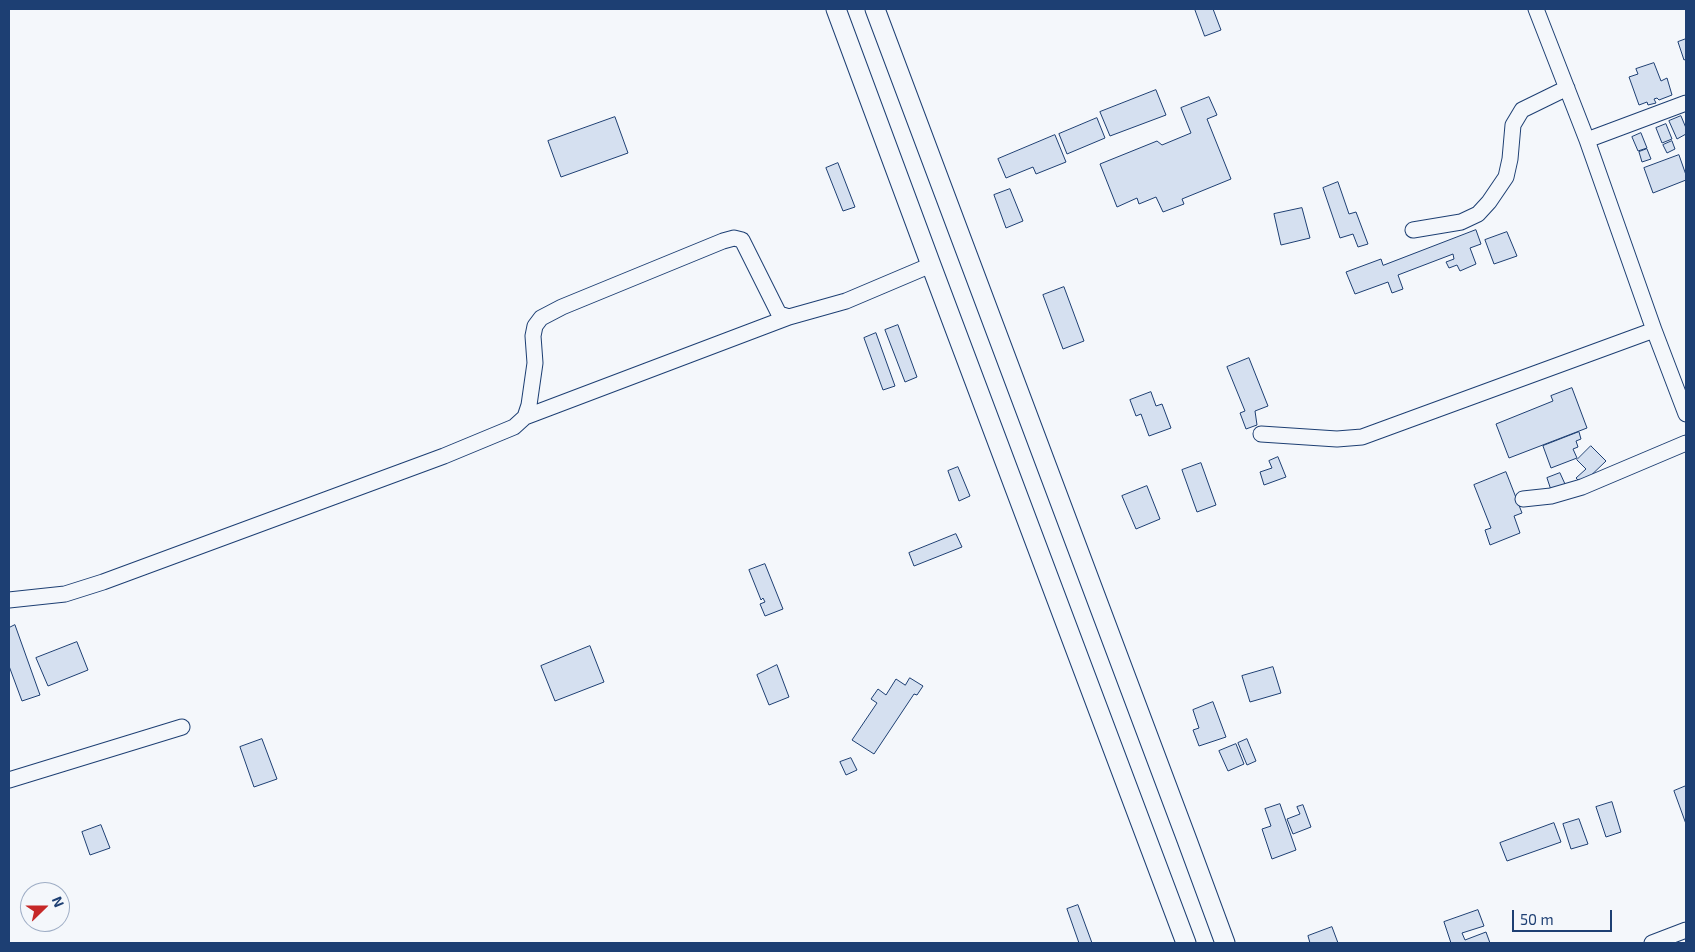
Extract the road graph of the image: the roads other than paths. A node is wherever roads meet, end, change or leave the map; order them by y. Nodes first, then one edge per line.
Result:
1 (836, 9) edge
2 (874, 9) edge
3 (1536, 9) edge
4 (1567, 88) junction
5 (1686, 103) edge
6 (1587, 140) junction
7 (1413, 230) dead end
8 (931, 265) junction
9 (789, 317) junction
10 (1654, 330) junction
11 (1686, 414) edge
12 (524, 417) junction
13 (1260, 434) dead end
14 (1686, 443) edge
15 (1523, 499) dead end
16 (9, 600) edge
17 (182, 727) dead end
18 (9, 780) edge
19 (1686, 930) edge
20 (1186, 943) edge
21 (1224, 943) edge
22 (1652, 943) edge

1 - 8 main road
2 - 21 main road
3 - 4 street
4 - 6 street
4 - 7 street
5 - 6 street
6 - 10 street
8 - 9 street
8 - 20 main road
9 - 12 street
9 - 12 street
10 - 11 street
10 - 13 street
12 - 16 street
14 - 15 street
17 - 18 street
19 - 22 street

